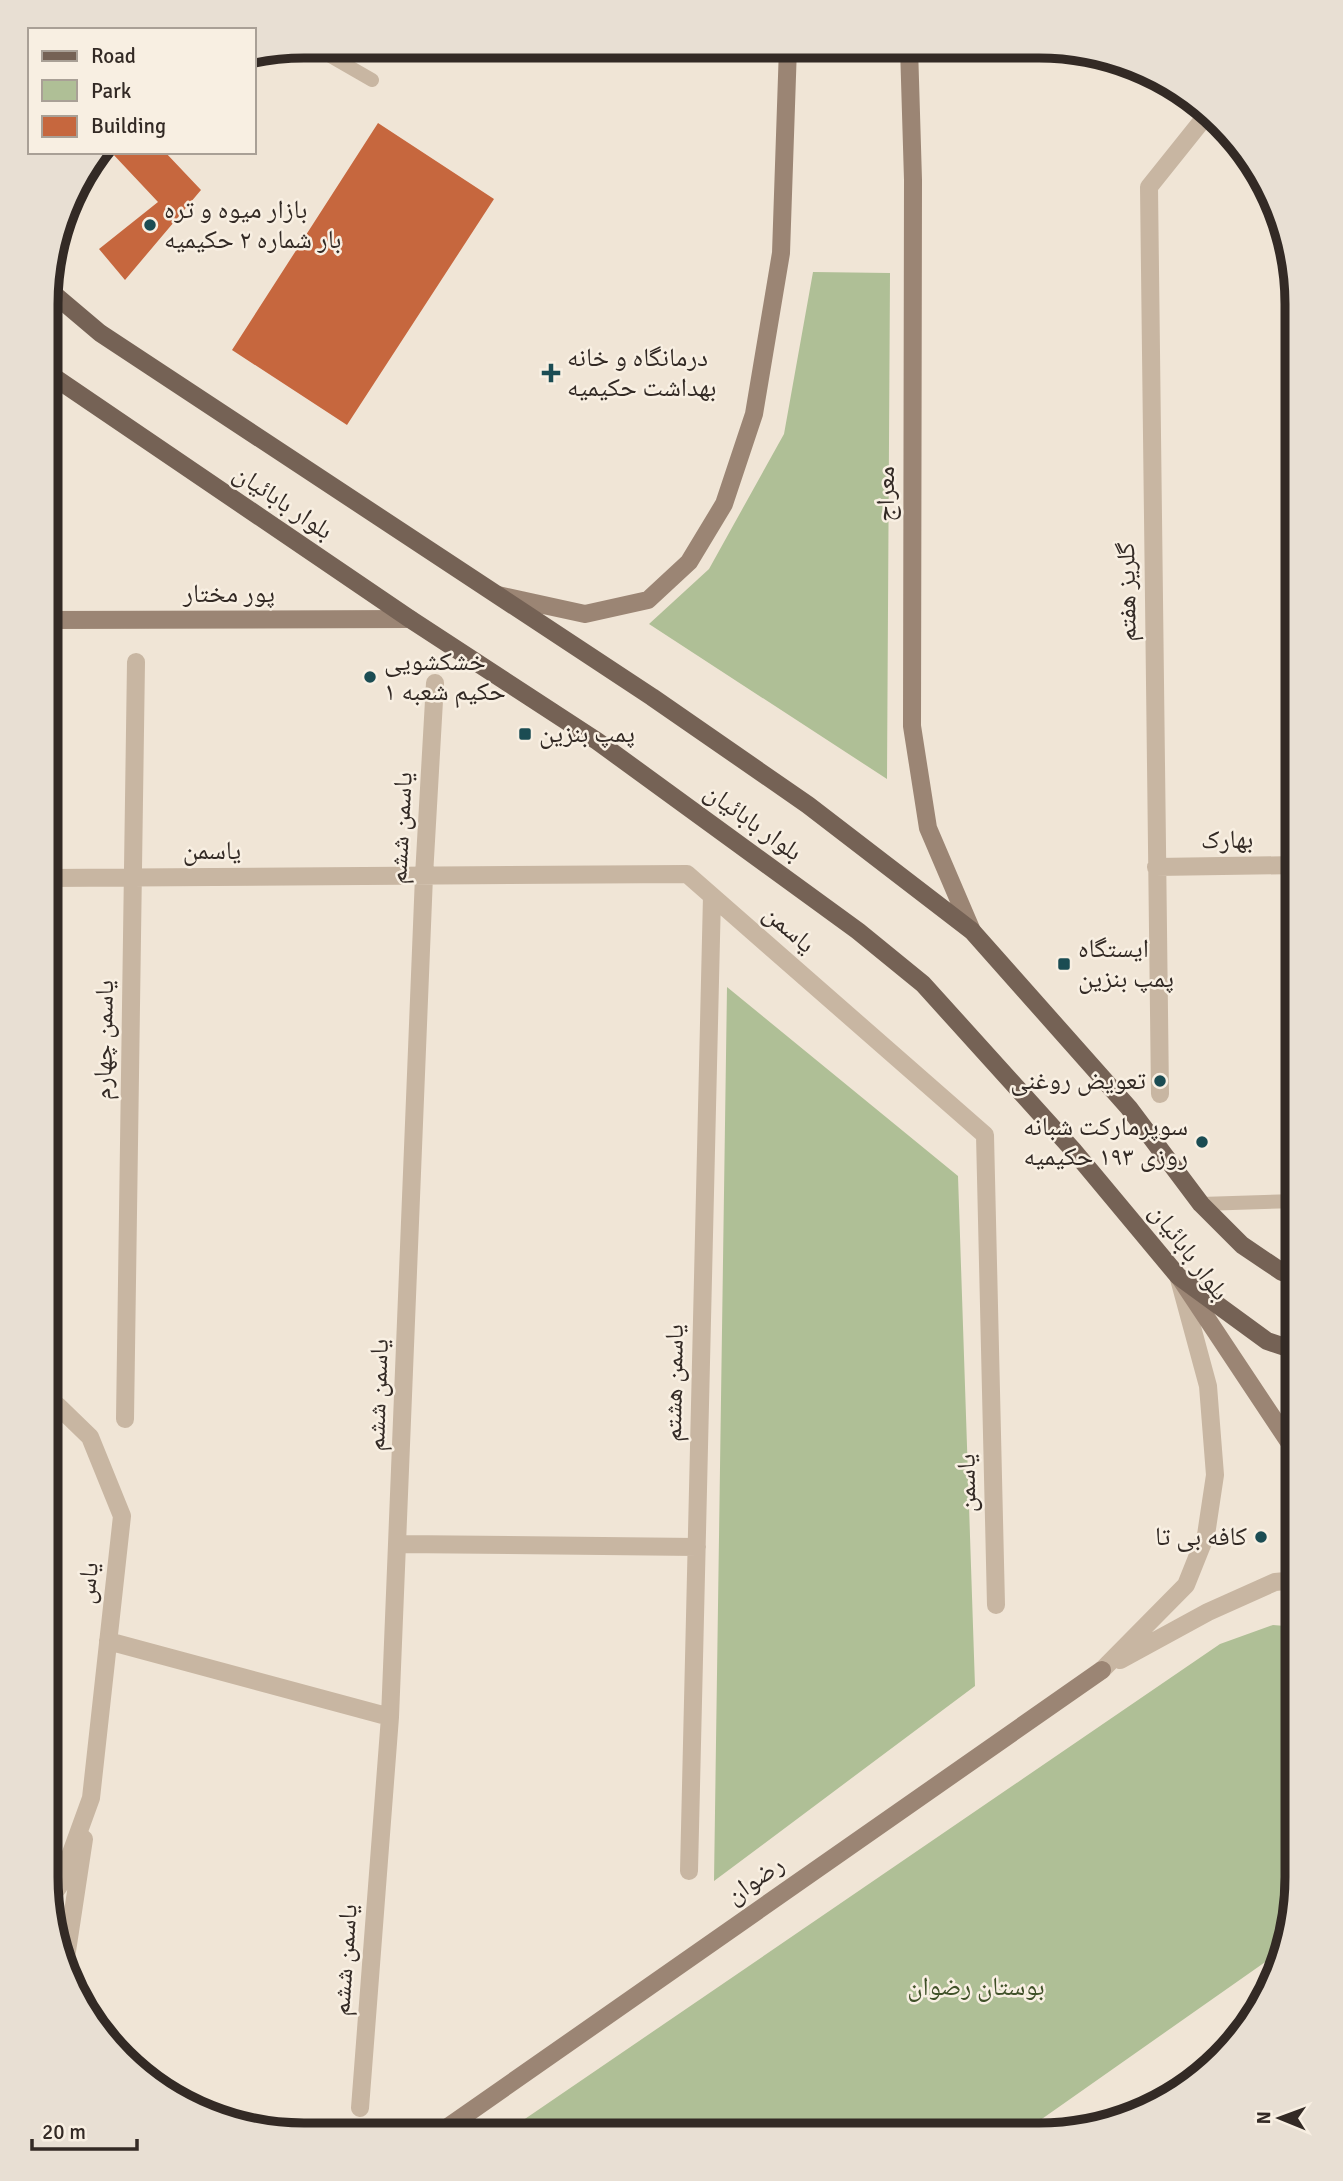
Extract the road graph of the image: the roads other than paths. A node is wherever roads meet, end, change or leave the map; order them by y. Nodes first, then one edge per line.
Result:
1 (334, 58) edge
2 (788, 58) edge
3 (909, 58) edge
4 (372, 80) dead end
5 (1202, 119) edge
6 (58, 297) edge
7 (58, 380) edge
8 (493, 594) junction
9 (410, 620) junction
10 (58, 621) edge
11 (136, 662) dead end
12 (435, 683) dead end
13 (1285, 865) edge
14 (1156, 867) junction
15 (424, 876) junction
16 (132, 877) junction
17 (58, 878) edge
18 (712, 896) junction
19 (972, 932) junction
20 (1160, 1094) dead end
21 (1285, 1201) edge
22 (1201, 1204) junction
23 (1285, 1273) edge
24 (1178, 1276) junction
25 (1285, 1348) edge
26 (58, 1406) edge
27 (125, 1419) dead end
28 (1285, 1436) edge
29 (399, 1544) junction
30 (697, 1547) junction
31 (1285, 1581) edge
32 (996, 1605) dead end
33 (108, 1641) junction
34 (1102, 1670) junction
35 (390, 1717) junction
36 (91, 1798) junction
37 (689, 1871) dead end
38 (58, 1887) edge
39 (68, 1947) edge
40 (360, 2108) dead end
41 (454, 2123) edge

1 - 4 lane
2 - 8 main road
3 - 19 main road, معراج
5 - 14 street, گلریز هفتم
6 - 8 main road, بلوار بابائیان
7 - 9 main road, بلوار بابائیان
8 - 19 main road, بلوار بابائیان
9 - 10 main road, پور مختار
9 - 24 main road, بلوار بابائیان
11 - 16 street, یاسمن چهارم
12 - 15 street, یاسمن ششم
13 - 14 street, بهارک
14 - 20 street, گلریز هفتم
15 - 16 street, یاسمن
15 - 18 street, یاسمن
15 - 29 street, یاسمن ششم
16 - 17 street, یاسمن
16 - 27 street, یاسمن چهارم
18 - 30 street, یاسمن هشتم
18 - 32 street, یاسمن
19 - 22 main road, بلوار بابائیان
21 - 22 lane
22 - 23 main road, بلوار بابائیان
24 - 25 main road
24 - 28 main road, بلوار بابائیان
24 - 34 street
26 - 33 street, یاس
29 - 30 street
29 - 35 street, یاسمن ششم
30 - 37 street, یاسمن هشتم
31 - 34 street
33 - 35 street
33 - 36 street, یاس
34 - 41 main road, رضوان
35 - 40 street, یاسمن ششم
36 - 38 street, یاس
36 - 39 street, یاس

